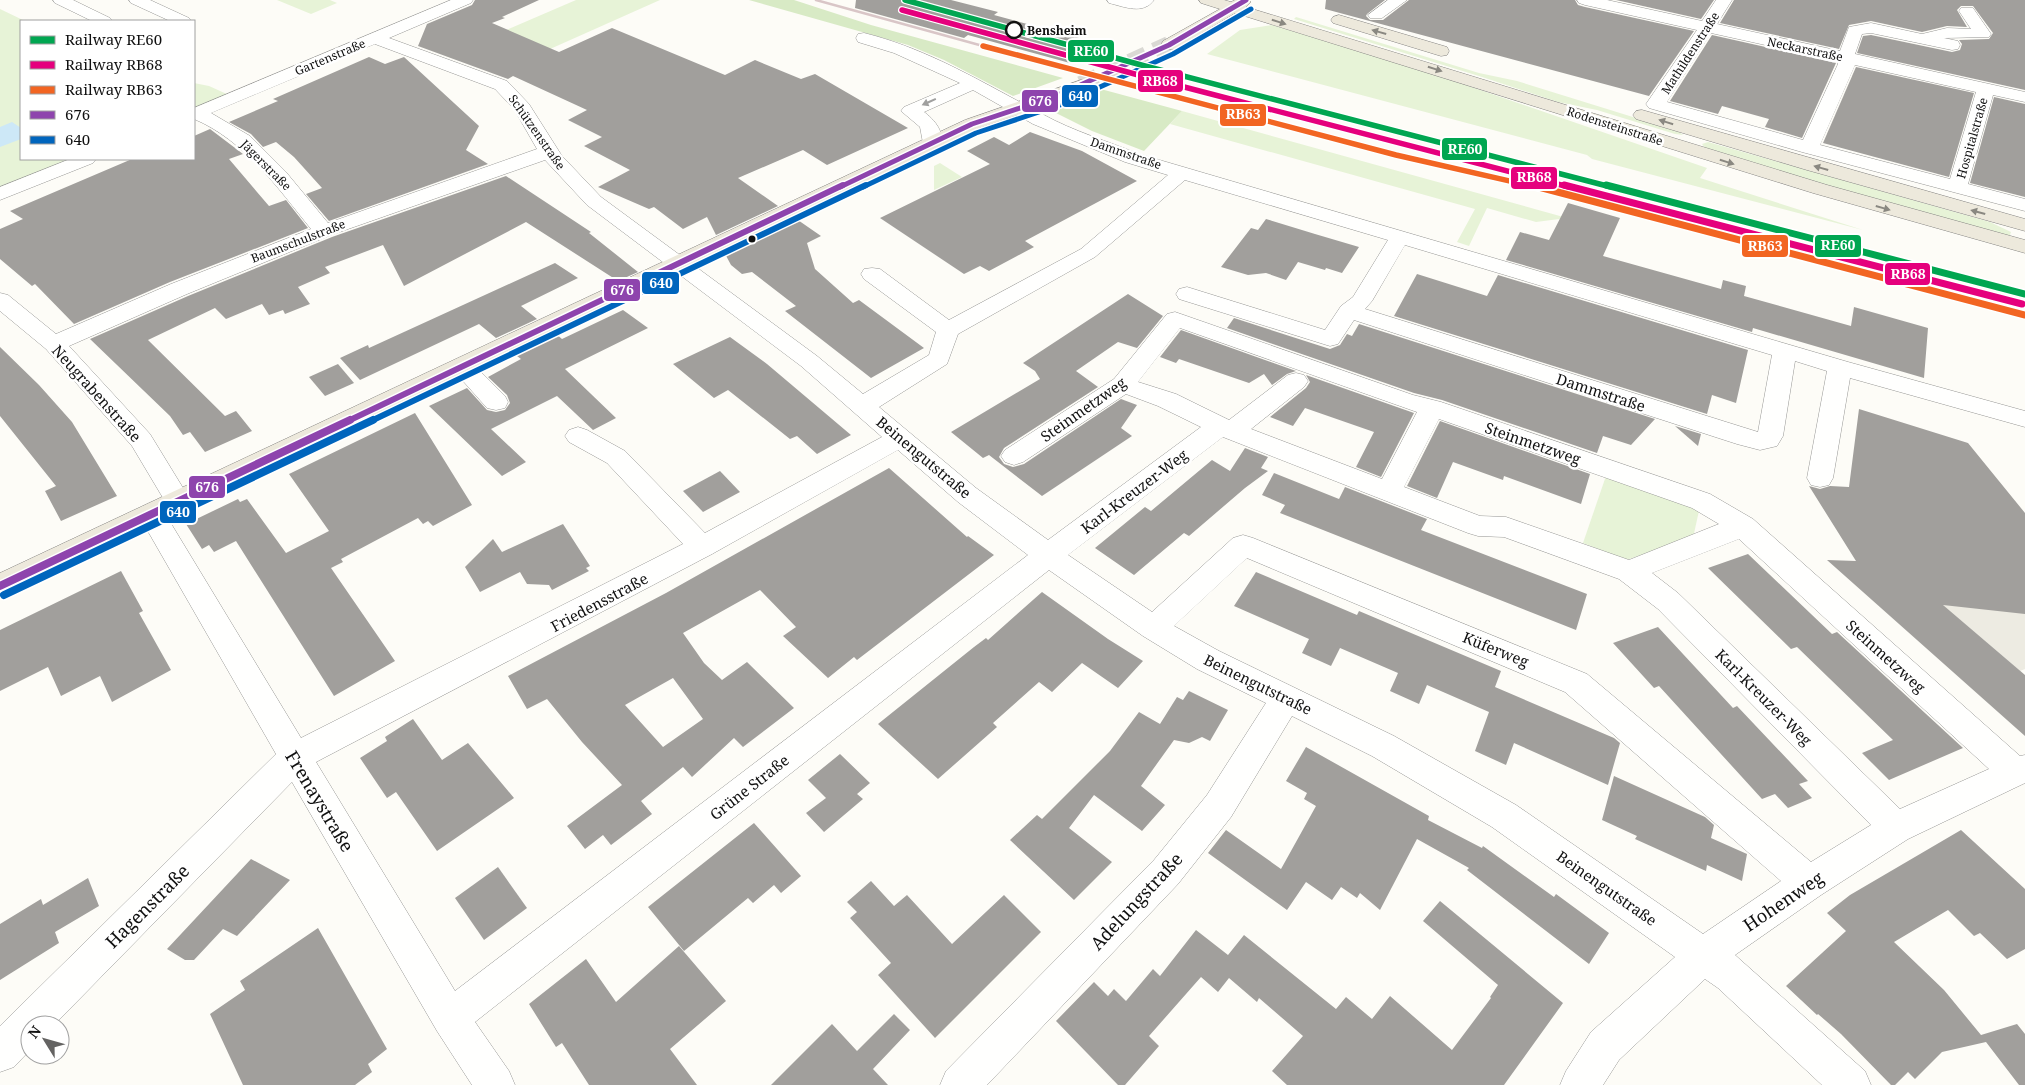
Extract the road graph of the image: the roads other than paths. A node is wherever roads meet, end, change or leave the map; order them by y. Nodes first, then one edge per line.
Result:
1 (60, 0) edge
2 (137, 0) edge
3 (466, 0) edge
4 (1115, 0) edge
5 (1146, 0) edge
6 (1207, 0) edge
7 (1399, 0) edge
8 (1585, 0) edge
9 (1724, 0) edge
10 (1239, 4) edge
11 (1967, 11) dead end
12 (1376, 15) dead end
13 (1325, 16) dead end
14 (102, 20) edge
15 (181, 20) edge
16 (1707, 27) junction
17 (375, 38) junction
18 (864, 38) dead end
19 (1918, 38) junction
20 (1169, 45) tunnel mouth
21 (1952, 45) dead end
22 (1454, 55) dead end
23 (1846, 58) junction
24 (974, 83) junction
25 (1081, 85) tunnel mouth
26 (1986, 89) junction
27 (2025, 97) edge
28 (1018, 108) junction
29 (1625, 110) dead end
30 (196, 113) edge
31 (1696, 132) junction
32 (932, 142) junction
33 (1680, 147) junction
34 (1809, 148) junction
35 (548, 152) junction
36 (84, 160) edge
37 (1183, 172) junction
38 (1957, 188) junction
39 (0, 194) edge
40 (2025, 205) edge
41 (2025, 225) edge
42 (324, 231) junction
43 (1400, 237) junction
44 (2025, 247) edge
45 (677, 263) junction
46 (872, 274) dead end
47 (1187, 294) dead end
48 (0, 300) edge
49 (1349, 310) junction
50 (948, 330) junction
51 (54, 344) junction
52 (1785, 350) junction
53 (463, 367) junction
54 (1840, 367) junction
55 (1296, 381) dead end
56 (1123, 385) junction
57 (496, 402) dead end
58 (862, 406) junction
59 (1432, 408) junction
60 (2025, 419) edge
61 (1226, 428) junction
62 (578, 436) dead end
63 (900, 438) junction
64 (1014, 456) dead end
65 (1820, 478) dead end
66 (1389, 491) junction
67 (164, 508) junction
68 (1743, 526) junction
69 (702, 547) junction
70 (1048, 555) junction
71 (1629, 571) junction
72 (0, 586) edge
73 (1154, 628) junction
74 (1286, 698) junction
75 (294, 758) junction
76 (2020, 770) edge
77 (1896, 828) junction
78 (1809, 883) junction
79 (1704, 955) junction
80 (450, 1018) junction
81 (0, 1053) edge
82 (495, 1085) edge
83 (960, 1085) edge
84 (1580, 1085) edge
85 (1851, 1085) edge

1 - 14 street
2 - 15 street
3 - 17 street, Gartenstraße
4 - 5 street
6 - 10 main road, Rodensteinstraße
7 - 12 street
8 - 16 street, Neckarstraße
9 - 16 street, Mathildenstraße
10 - 20 main road
10 -> 33 main road, Rodensteinstraße
11 - 19 street
22 -> 13 main road
16 - 23 street, Neckarstraße
16 - 34 street, Mathildenstraße
17 - 30 street, Gartenstraße
17 - 35 street, Schützenstraße
18 - 24 street, Dammstraße
19 - 21 street
19 - 23 street
23 - 26 street, Neckarstraße
23 - 34 street
24 - 28 street, Dammstraße
24 -> 32 street
25 - 28 main road
26 - 27 street, Neckarstraße
26 - 38 street, Hospitalstraße
28 - 32 main road
28 - 37 street, Dammstraße
31 -> 29 main road, Rodensteinstraße
30 - 42 street, Jägerstraße
31 - 33 main road
41 -> 31 main road, Rodensteinstraße
32 - 45 main road
33 -> 44 main road, Rodensteinstraße
34 - 38 street
35 - 42 street, Baumschulstraße
35 - 45 street, Schützenstraße
36 - 39 street
37 - 43 street, Dammstraße
37 - 50 street
38 - 40 street
42 - 51 street, Baumschulstraße
43 - 49 street
43 - 52 street, Dammstraße
45 - 53 main road
45 - 58 street, Beinengutstraße
46 - 50 street
47 - 49 street
48 - 51 street, Neugrabenstraße
49 - 52 street, Dammstraße
50 - 58 street
51 - 67 street, Neugrabenstraße
52 - 54 street, Dammstraße
53 - 57 street
53 - 67 main road
54 - 60 street, Dammstraße
54 - 65 street
55 - 61 street, Karl-Kreuzer-Weg
56 - 59 street, Steinmetzweg
56 - 61 street, Karl-Kreuzer-Weg
56 - 64 street, Steinmetzweg
58 - 63 street, Beinengutstraße
59 - 66 street
59 - 68 street, Steinmetzweg
61 - 66 street, Karl-Kreuzer-Weg
61 - 70 street, Karl-Kreuzer-Weg
62 - 69 street
63 - 69 street, Friedensstraße
63 - 70 street, Beinengutstraße
66 - 71 street, Karl-Kreuzer-Weg
67 - 72 main road
67 - 75 street, Frenaystraße
68 - 71 street
68 - 76 street, Steinmetzweg
69 - 75 street, Friedensstraße
70 - 73 street, Beinengutstraße
70 - 80 street, Grüne Straße
71 - 77 street, Karl-Kreuzer-Weg
73 - 74 street, Beinengutstraße
73 - 78 street, Küferweg
74 - 79 street, Beinengutstraße
74 - 83 street, Adelungstraße
75 - 80 street, Frenaystraße
75 - 81 street, Hagenstraße
76 - 77 street, Hohenweg
77 - 78 street, Hohenweg
78 - 79 street, Hohenweg
79 - 84 street, Hohenweg
79 - 85 street, Beinengutstraße
80 - 82 street, Frenaystraße

